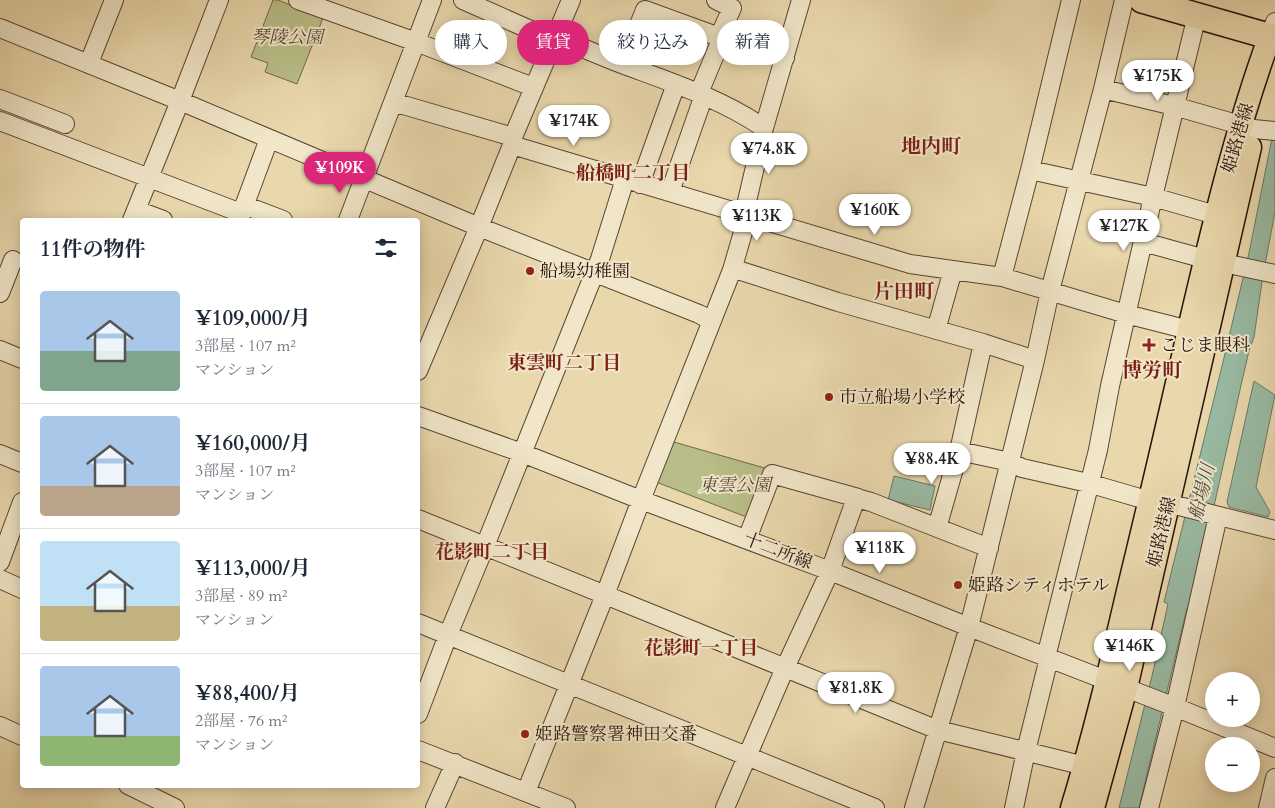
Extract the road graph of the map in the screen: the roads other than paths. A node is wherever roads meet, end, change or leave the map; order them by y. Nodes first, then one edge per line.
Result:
1 (114, 0) edge
2 (219, 0) edge
3 (298, 0) edge
4 (432, 0) edge
5 (463, 0) edge
6 (571, 0) edge
7 (716, 0) edge
8 (801, 0) edge
9 (1070, 0) edge
10 (1124, 0) edge
11 (1142, 0) edge
12 (487, 5) edge
13 (1197, 15) junction
14 (517, 20) edge
15 (562, 20) edge
16 (641, 20) edge
17 (674, 20) edge
18 (727, 20) edge
19 (0, 28) edge
20 (1273, 32) edge
21 (416, 42) junction
22 (789, 44) edge
23 (717, 51) edge
24 (89, 64) junction
25 (542, 65) edge
26 (626, 65) edge
27 (783, 65) edge
28 (676, 84) junction
29 (533, 87) junction
30 (1102, 89) junction
31 (702, 94) junction
32 (0, 99) edge
33 (180, 101) junction
34 (393, 102) junction
35 (1174, 106) junction
36 (0, 121) edge
37 (65, 124) dead end
38 (764, 128) junction
39 (1260, 128) edge
40 (269, 139) junction
41 (513, 141) junction
42 (1030, 170) junction
43 (150, 177) junction
44 (363, 179) junction
45 (1078, 181) junction
46 (633, 182) junction
47 (670, 192) junction
48 (1153, 198) junction
49 (242, 213) edge
50 (744, 214) junction
51 (134, 215) edge
52 (1216, 215) junction
53 (151, 218) edge
54 (271, 218) edge
55 (349, 218) edge
56 (479, 227) junction
57 (1143, 242) junction
58 (12, 260) edge
59 (1223, 263) junction
60 (732, 270) junction
61 (952, 270) junction
62 (594, 273) junction
63 (1273, 274) edge
64 (1002, 277) junction
65 (1050, 291) junction
66 (0, 293) edge
67 (1126, 314) junction
68 (712, 321) junction
69 (936, 330) junction
70 (1190, 330) junction
71 (983, 343) junction
72 (0, 350) edge
73 (20, 358) edge
74 (1035, 360) junction
75 (420, 366) edge
76 (420, 417) edge
77 (959, 451) junction
78 (522, 453) junction
79 (0, 454) edge
80 (20, 462) edge
81 (1010, 462) junction
82 (1088, 484) junction
83 (858, 498) junction
84 (641, 500) junction
85 (1167, 504) junction
86 (20, 507) edge
87 (1218, 516) junction
88 (420, 519) edge
89 (937, 528) junction
90 (1275, 530) edge
91 (747, 539) junction
92 (486, 546) junction
93 (988, 548) junction
94 (0, 562) edge
95 (830, 571) junction
96 (0, 579) edge
97 (20, 588) edge
98 (606, 595) junction
99 (420, 624) edge
100 (969, 627) junction
101 (448, 635) junction
102 (1048, 657) junction
103 (785, 668) junction
104 (569, 685) junction
105 (1125, 687) junction
106 (1175, 707) junction
107 (420, 709) edge
108 (0, 726) edge
109 (938, 730) junction
110 (20, 735) edge
111 (1275, 748) edge
112 (420, 751) edge
113 (1026, 751) junction
114 (747, 757) junction
115 (454, 763) junction
116 (1085, 766) junction
117 (1275, 778) edge
118 (135, 788) edge
119 (526, 792) junction
120 (175, 808) edge
121 (435, 808) edge
122 (566, 808) edge
123 (725, 808) edge
124 (875, 808) edge
125 (914, 808) edge
126 (1014, 808) edge
127 (1072, 808) edge
128 (1093, 808) edge
129 (1149, 808) edge
130 (1268, 808) edge

1 - 24 street
2 - 33 street
3 - 21 street
4 - 21 street
5 - 12 street
6 - 15 street
7 - 18 street
8 - 22 street
9 - 42 street
10 - 30 street
11 - 13 highway
12 - 14 street
13 - 20 highway
13 - 35 street
16 - 17 street
19 - 24 street
20 - 39 main road, 姫路港線
21 - 29 street
21 - 34 street
23 - 31 street
24 - 33 street
25 - 29 street
26 - 28 street
27 - 38 street
28 - 31 street
28 - 46 street
29 - 41 street
30 - 35 street
30 - 45 street
31 - 38 street
31 - 47 street
32 - 37 street
33 - 40 street
33 - 43 street
34 - 41 street
34 - 44 street
35 - 39 street
35 - 48 street
36 - 43 street
38 - 50 street
39 - 52 main road, 姫路港線
39 - 59 main road, 姫路港線
40 - 44 street
40 - 49 street
41 - 46 street
41 - 56 street
42 - 45 street
42 - 64 street
43 - 49 street
43 - 51 street
44 - 55 street
44 - 56 street
45 - 48 street
45 - 65 street
46 - 47 street
46 - 62 street
47 - 50 street
48 - 52 street
48 - 57 street
49 - 54 street
50 - 60 street
50 - 61 street
51 - 53 street
52 - 59 main road, 姫路港線
56 - 62 street
56 - 75 street
57 - 59 street
57 - 67 street
58 - 66 street
59 - 63 street
59 - 70 main road, 姫路港線
59 - 85 main road, 姫路港線
60 - 68 street
60 - 69 street
61 - 64 street
61 - 69 street
62 - 68 street
62 - 78 street
64 - 65 street
65 - 67 street
65 - 74 street
67 - 70 street
67 - 82 street
68 - 84 street
69 - 71 street
70 - 85 main road, 姫路港線
71 - 74 street
71 - 77 street
72 - 73 street
74 - 81 street
76 - 78 street, 十二所線
77 - 81 street
77 - 89 street
78 - 84 street, 十二所線
78 - 92 street
79 - 80 street
81 - 82 street
81 - 93 street
82 - 85 street
82 - 102 street
83 - 89 street
83 - 91 street
83 - 95 street
84 - 91 street, 十二所線
84 - 98 street
85 - 87 street
85 - 105 main road, 姫路港線
86 - 94 street
87 - 90 street
87 - 106 street
88 - 92 street
89 - 93 street
91 - 95 street, 十二所線
92 - 98 street
92 - 101 street
93 - 100 street
95 - 100 street, 十二所線
95 - 103 street
96 - 97 street
98 - 103 street
98 - 104 street
99 - 101 street
100 - 102 street, 十二所線
100 - 109 street
101 - 104 street
101 - 107 street
102 - 105 street, 十二所線
102 - 113 street
103 - 109 street
103 - 114 street
104 - 114 street
104 - 119 street
105 - 106 street, 十二所線
105 - 116 main road, 姫路港線
105 - 128 main road, 姫路港線
106 - 111 street, 十二所線
106 - 129 street
108 - 110 street
109 - 113 street
109 - 125 street
112 - 115 street
113 - 116 street
113 - 126 street
114 - 123 street
114 - 124 street
115 - 119 street
115 - 121 street
116 - 127 main road, 姫路港線
117 - 130 street
118 - 120 street
119 - 122 street

